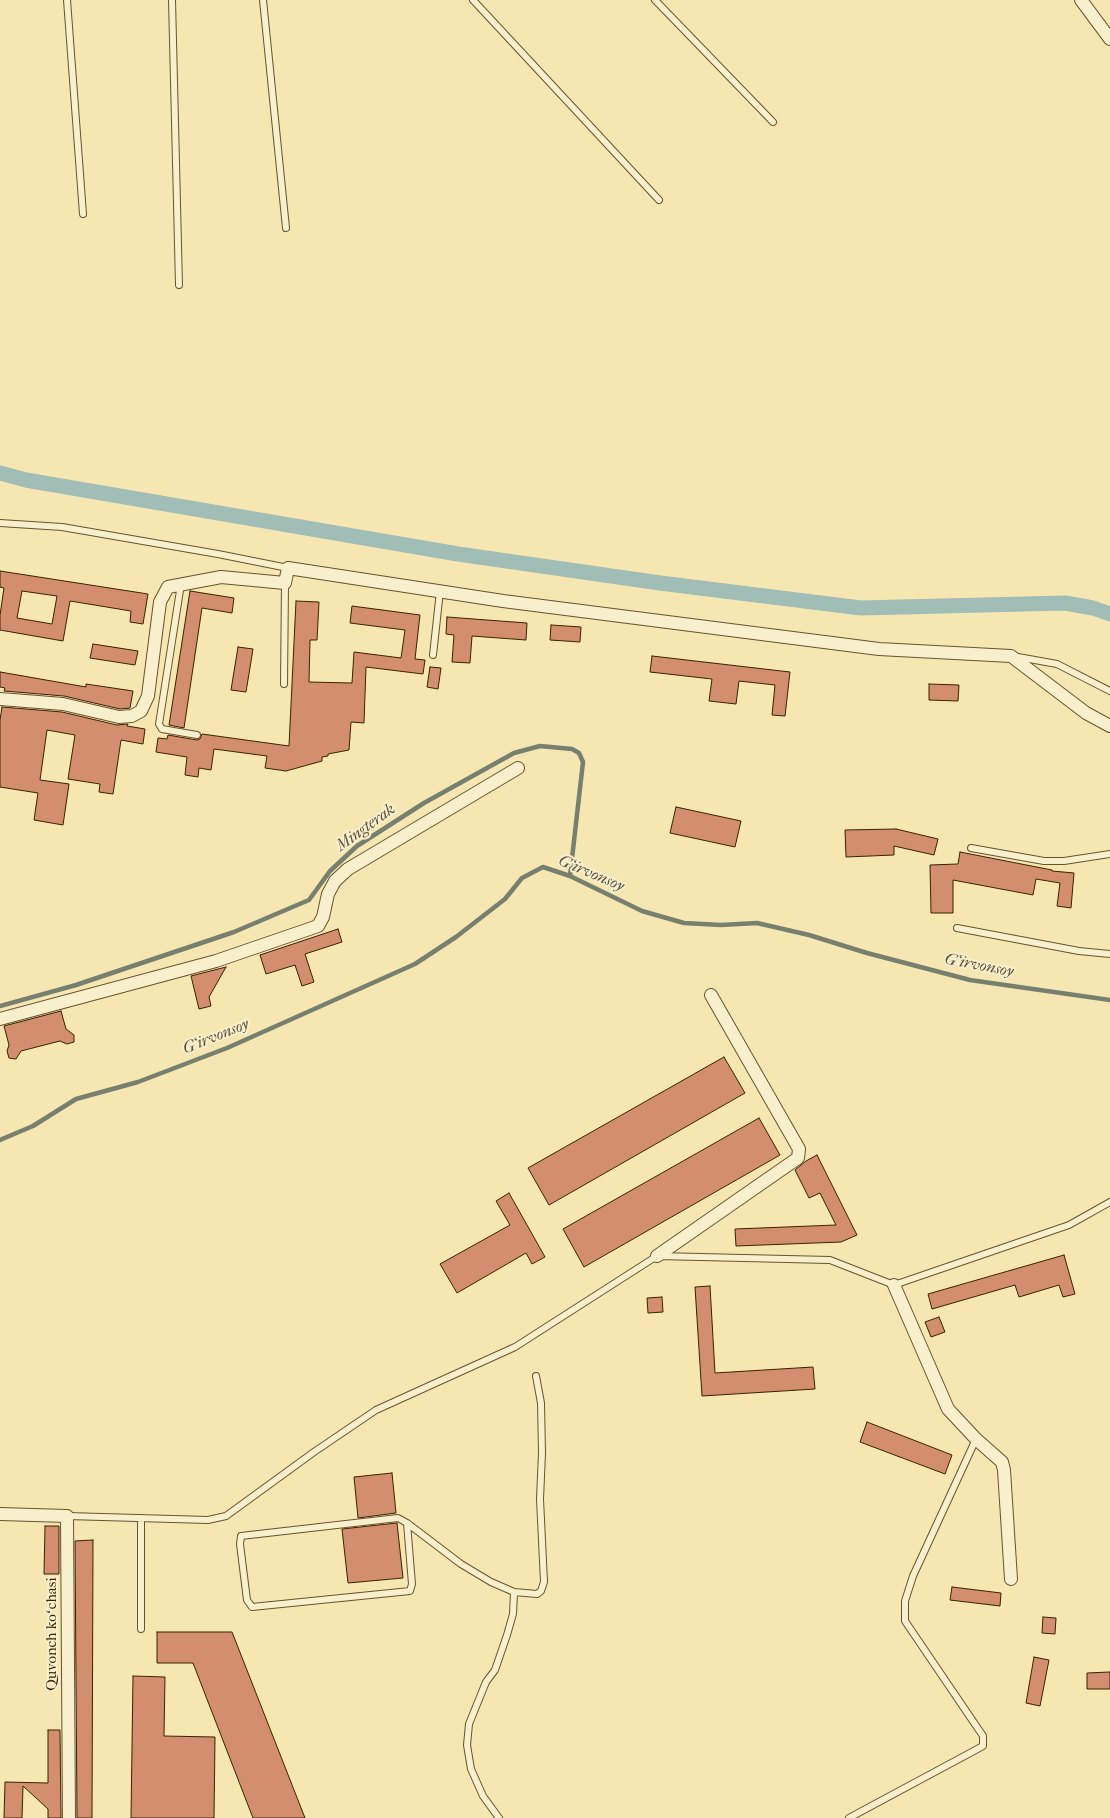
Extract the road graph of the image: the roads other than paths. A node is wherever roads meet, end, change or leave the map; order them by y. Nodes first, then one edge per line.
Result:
1 (67, 0) edge
2 (172, 0) edge
3 (264, 0) edge
4 (473, 0) edge
5 (655, 0) edge
6 (1082, 0) edge
7 (1110, 39) edge
8 (773, 122) dead end
9 (659, 200) dead end
10 (83, 214) dead end
11 (286, 228) dead end
12 (178, 285) dead end
13 (0, 523) edge
14 (288, 568) junction
15 (285, 583) junction
16 (181, 584) junction
17 (440, 591) junction
18 (433, 655) dead end
19 (1012, 656) junction
20 (284, 684) dead end
21 (1110, 691) edge
22 (0, 699) edge
23 (1110, 726) edge
24 (197, 735) dead end
25 (518, 768) dead end
26 (971, 848) dead end
27 (1110, 854) edge
28 (957, 928) dead end
29 (1110, 954) edge
30 (711, 995) dead end
31 (0, 1019) edge
32 (1110, 1202) edge
33 (657, 1256) junction
34 (894, 1285) junction
35 (536, 1376) dead end
36 (976, 1439) junction
37 (0, 1514) edge
38 (67, 1516) junction
39 (141, 1518) junction
40 (407, 1523) junction
41 (1011, 1579) dead end
42 (514, 1592) junction
43 (141, 1629) dead end
44 (69, 1818) edge
45 (499, 1818) edge
46 (849, 1818) edge

1 - 10 lane
2 - 12 lane
3 - 11 lane
4 - 9 lane
5 - 8 lane
6 - 7 street
13 - 14 lane
14 - 15 street
14 - 17 street
15 - 16 street
15 - 20 lane
16 - 22 street
16 - 24 lane
17 - 18 lane
17 - 19 street
19 - 21 lane
19 - 23 street
25 - 31 street
26 - 27 lane
28 - 29 lane
30 - 33 street
32 - 34 lane
33 - 34 lane
33 - 39 lane
34 - 36 street
35 - 42 lane
36 - 41 street
36 - 46 lane
37 - 38 street
38 - 39 lane
38 - 44 street, Quvonch koʻchasi
39 - 43 lane
40 - 40 lane
40 - 42 lane
42 - 45 lane

